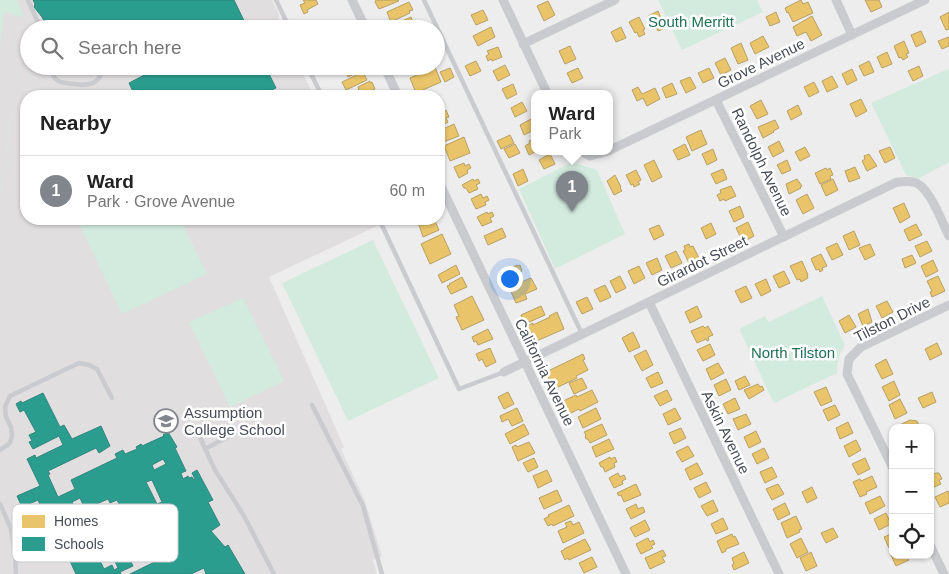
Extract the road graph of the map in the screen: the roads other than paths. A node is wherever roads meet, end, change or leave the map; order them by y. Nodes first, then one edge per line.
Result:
1 (28, 0) edge
2 (276, 0) edge
3 (352, 0) edge
4 (424, 0) edge
5 (502, 0) edge
6 (615, 0) edge
7 (836, 0) edge
8 (925, 0) edge
9 (37, 20) edge
10 (286, 20) edge
11 (362, 20) edge
12 (433, 20) edge
13 (852, 35) junction
14 (445, 44) edge
15 (524, 44) junction
16 (53, 75) edge
17 (101, 75) edge
18 (312, 75) edge
19 (388, 75) edge
20 (319, 90) edge
21 (395, 90) edge
22 (546, 90) edge
23 (716, 100) junction
24 (613, 149) edge
25 (445, 195) edge
26 (382, 225) edge
27 (949, 236) edge
28 (784, 237) junction
29 (649, 302) junction
30 (949, 305) edge
31 (582, 334) junction
32 (525, 362) junction
33 (504, 372) joint
34 (112, 398) dead end
35 (312, 405) dead end
36 (196, 429) dead end
37 (235, 433) dead end
38 (205, 448) junction
39 (0, 450) edge
40 (889, 460) edge
41 (0, 504) edge
42 (12, 534) edge
43 (934, 553) edge
44 (274, 574) edge
45 (382, 574) edge
46 (626, 574) edge
47 (779, 574) edge
48 (944, 574) edge

1 - 9 lane
2 - 10 lane
3 - 11 street
4 - 12 lane
5 - 15 street
6 - 15 street
7 - 13 street
8 - 13 street, Grove Avenue
13 - 23 street, Grove Avenue
14 - 31 lane
15 - 22 street
16 - 17 lane
18 - 20 lane
19 - 21 street
23 - 24 street, Grove Avenue
23 - 28 street, Randolph Avenue
25 - 32 street, California Avenue
26 - 33 lane
27 - 28 street, Girardot Street
28 - 29 street, Girardot Street
29 - 31 street, Girardot Street
29 - 47 street, Askin Avenue
30 - 40 street, Tilston Drive
31 - 32 street, Girardot Street
32 - 33 street, Girardot Street
32 - 46 street, California Avenue
34 - 39 lane
35 - 45 lane
36 - 38 lane
37 - 38 lane
38 - 44 lane
41 - 42 lane
43 - 48 street

